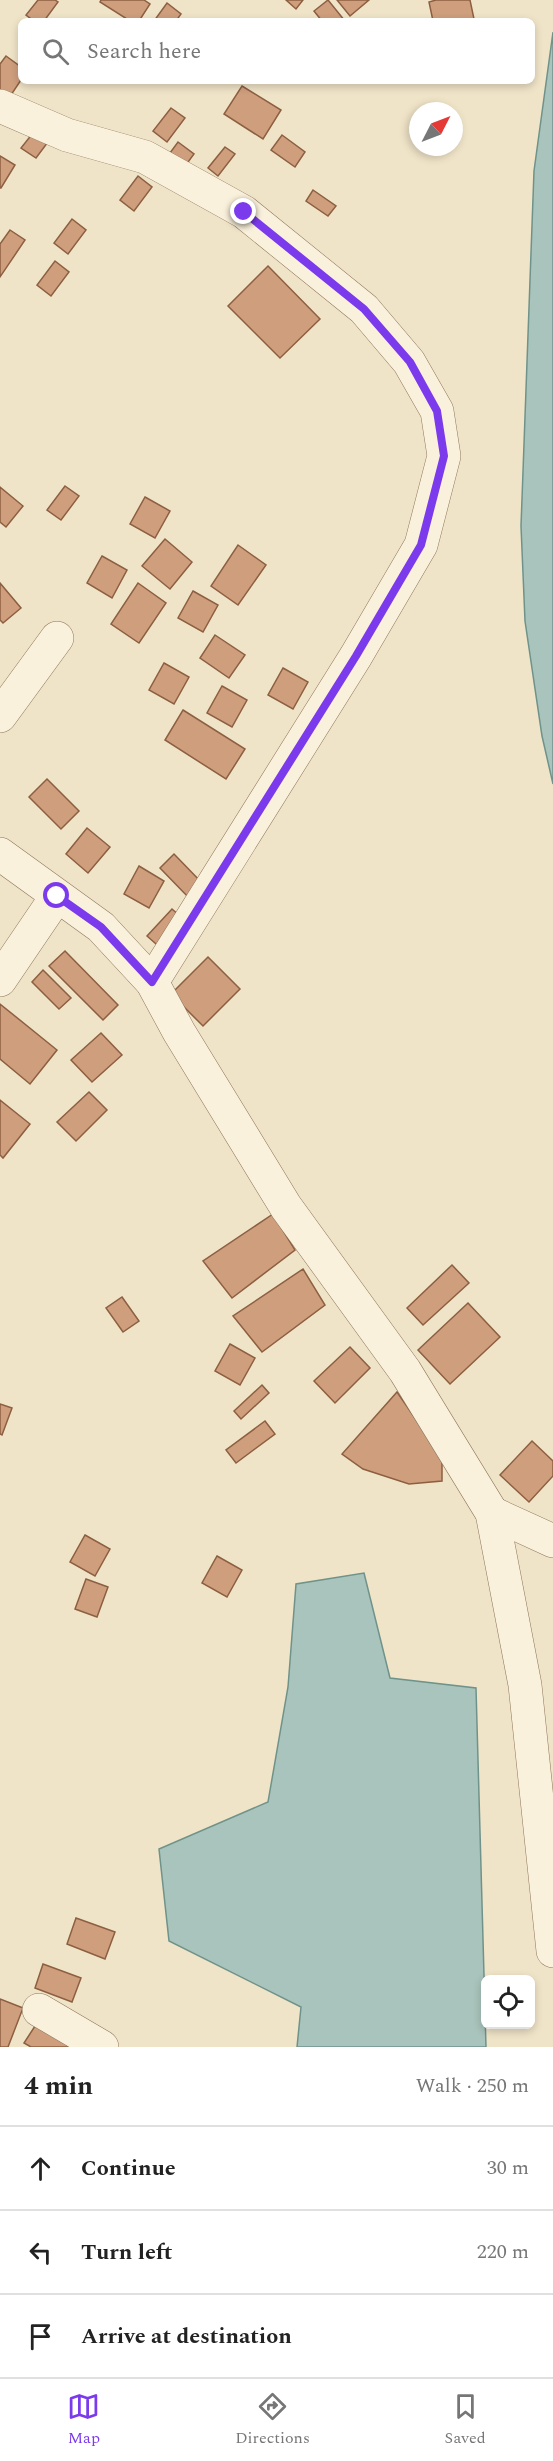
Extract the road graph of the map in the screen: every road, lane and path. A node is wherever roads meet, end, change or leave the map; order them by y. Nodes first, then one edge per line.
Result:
1 (0, 106) edge
2 (57, 638) dead end
3 (0, 716) edge
4 (0, 854) edge
5 (57, 896) junction
6 (0, 980) edge
7 (152, 982) junction
8 (492, 1513) junction
9 (553, 1541) edge
10 (553, 1951) edge
11 (39, 2010) dead end
12 (102, 2047) edge

1 - 7 street
2 - 3 street
4 - 5 street
5 - 6 street
5 - 7 street
7 - 8 street
8 - 9 street
8 - 10 street
11 - 12 street

